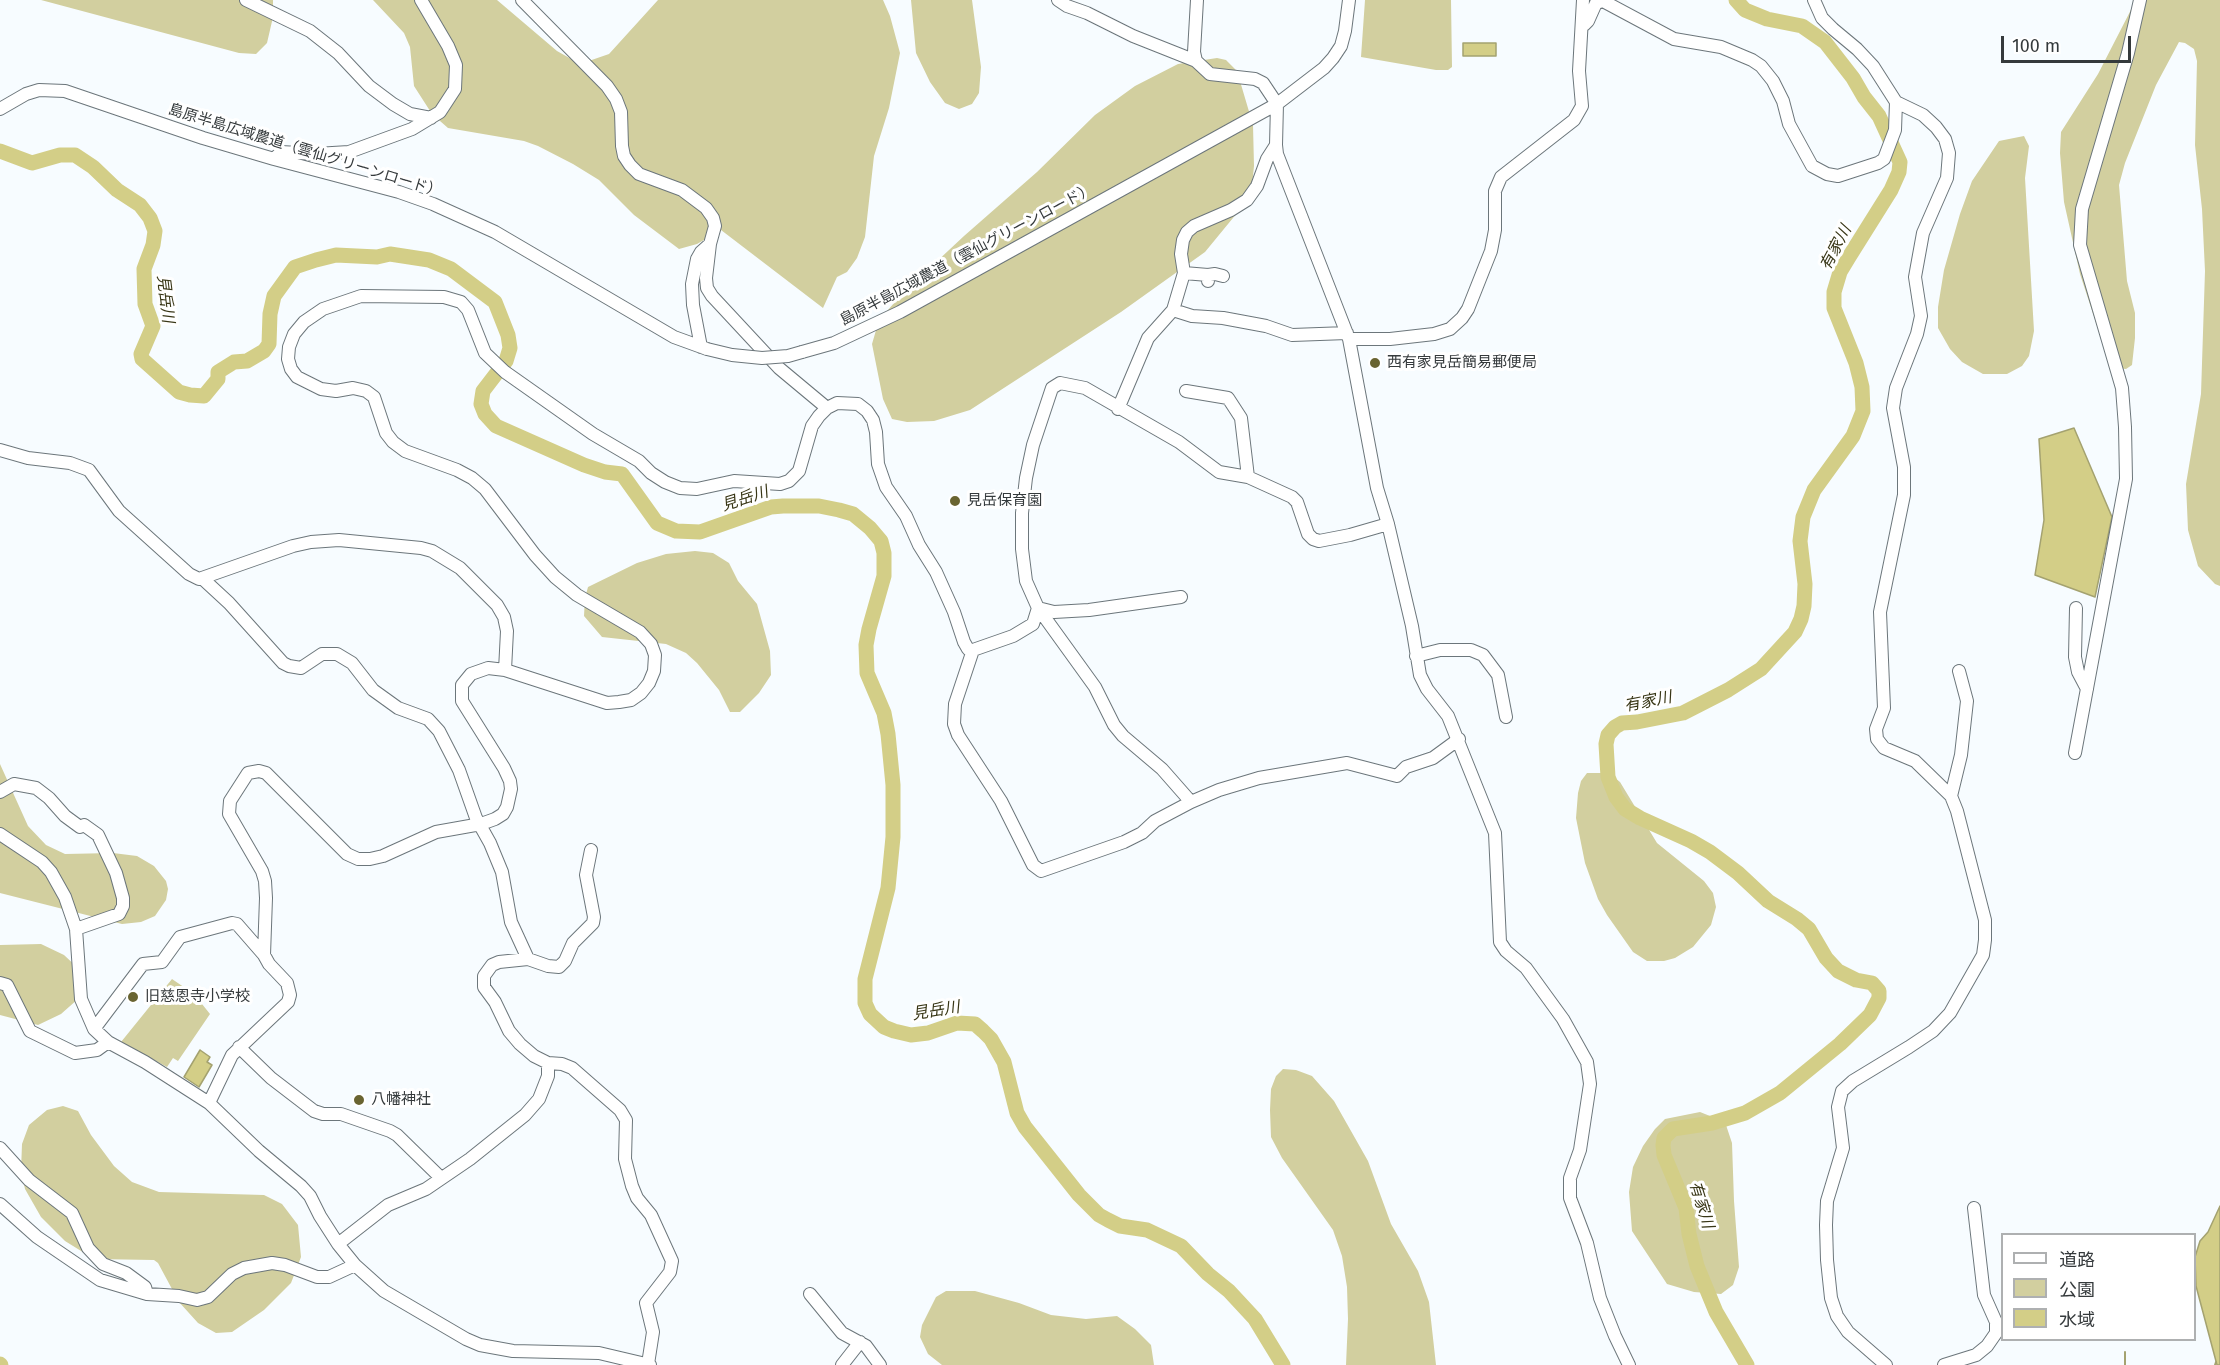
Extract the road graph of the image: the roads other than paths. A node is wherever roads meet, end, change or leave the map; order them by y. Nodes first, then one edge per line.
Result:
1 (246, 0) edge
2 (421, 0) edge
3 (522, 0) edge
4 (1058, 0) edge
5 (1197, 0) edge
6 (1349, 0) edge
7 (1583, 0) edge
8 (1814, 0) edge
9 (2140, 0) edge
10 (1583, 26) junction
11 (1196, 61) junction
12 (1896, 102) junction
13 (1277, 104) junction
14 (0, 109) edge
15 (431, 118) junction
16 (1276, 145) junction
17 (274, 159) junction
18 (710, 244) junction
19 (1184, 273) junction
20 (1223, 276) dead end
21 (1173, 310) junction
22 (1348, 336) junction
23 (704, 348) junction
24 (1186, 391) dead end
25 (826, 408) junction
26 (1118, 409) junction
27 (0, 450) edge
28 (1248, 477) junction
29 (1388, 524) junction
30 (203, 579) junction
31 (1181, 597) dead end
32 (1038, 608) junction
33 (2076, 608) dead end
34 (973, 650) junction
35 (1416, 656) junction
36 (505, 670) junction
37 (1959, 671) dead end
38 (2087, 689) junction
39 (1506, 717) dead end
40 (1459, 739) junction
41 (2075, 753) dead end
42 (0, 792) edge
43 (1951, 796) junction
44 (1191, 802) junction
45 (481, 824) junction
46 (0, 834) edge
47 (591, 850) dead end
48 (76, 929) junction
49 (264, 955) junction
50 (528, 959) junction
51 (0, 983) edge
52 (94, 1029) junction
53 (108, 1042) junction
54 (239, 1047) junction
55 (548, 1063) junction
56 (209, 1103) junction
57 (0, 1148) edge
58 (441, 1178) junction
59 (0, 1204) edge
60 (1974, 1208) dead end
61 (338, 1245) junction
62 (355, 1265) junction
63 (147, 1293) junction
64 (810, 1294) dead end
65 (860, 1342) junction
66 (649, 1365) edge
67 (842, 1365) edge
68 (880, 1365) edge
69 (1629, 1365) edge
70 (1886, 1365) edge
71 (1944, 1365) edge

1 - 15 street
2 - 15 street
3 - 18 street
4 - 11 street
5 - 11 street
6 - 13 street, 島原半島広域農道（雲仙グリーンロード）
7 - 10 street
8 - 12 street
9 - 38 street
10 - 12 street
10 - 22 street
11 - 13 street
12 - 43 street
13 - 16 street
13 - 23 street, 島原半島広域農道（雲仙グリーンロード）, bridge
14 - 17 street, 島原半島広域農道（雲仙グリーンロード）
15 - 17 street
16 - 19 street
16 - 22 street
17 - 23 street, 島原半島広域農道（雲仙グリーンロード）
18 - 23 street
18 - 25 street
19 - 20 street
19 - 21 street
21 - 22 street
21 - 26 street
22 - 29 street
24 - 28 street
25 - 34 street
25 - 36 street
26 - 28 street
26 - 32 street
27 - 30 street
28 - 29 street
29 - 35 street
30 - 36 street
30 - 45 street
31 - 32 street
32 - 34 street
32 - 44 street
33 - 38 street
34 - 44 street
35 - 39 street
35 - 40 street
36 - 45 street
37 - 43 street
38 - 41 street
40 - 44 street
40 - 69 street
42 - 48 street
43 - 70 street
45 - 49 street
45 - 50 street
46 - 48 street
47 - 50 street
48 - 52 street
49 - 52 street
49 - 54 street
50 - 55 street
51 - 53 street
52 - 53 street
53 - 56 street
54 - 56 street
54 - 58 street
55 - 58 street
55 - 66 street
56 - 61 street
57 - 63 street
58 - 61 street
59 - 63 street
60 - 71 street
61 - 62 street
62 - 63 street
62 - 66 street
64 - 65 street
65 - 67 street
65 - 68 street

